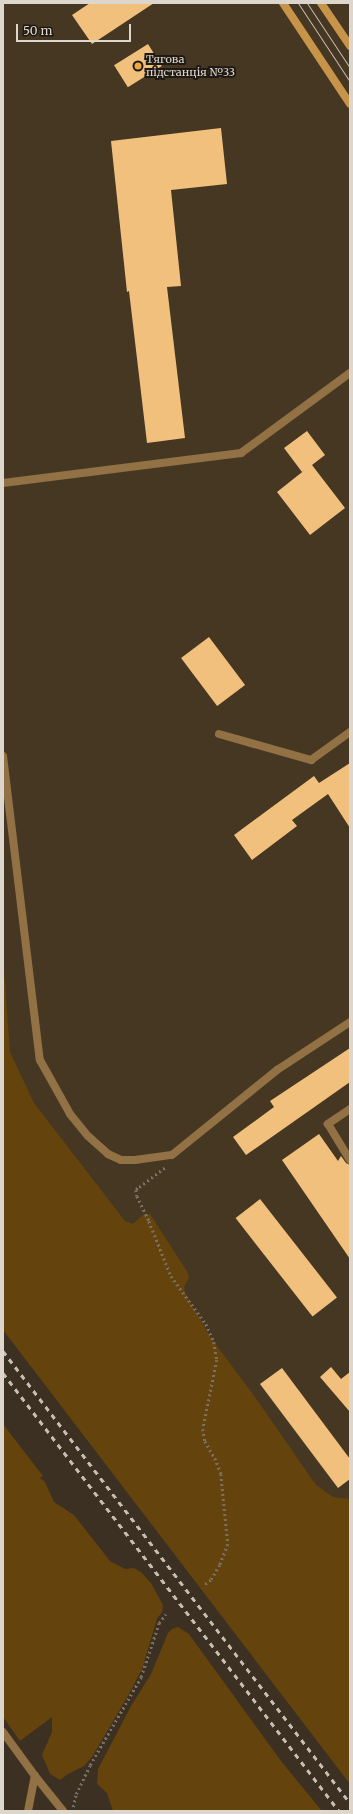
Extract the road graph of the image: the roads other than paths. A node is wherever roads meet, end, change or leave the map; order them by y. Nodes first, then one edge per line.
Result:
1 (283, 3) edge
2 (321, 3) edge
3 (350, 46) edge
4 (350, 104) edge
5 (350, 373) edge
6 (3, 483) edge
7 (350, 732) edge
8 (219, 734) dead end
9 (3, 756) edge
10 (350, 1022) edge
11 (350, 1109) edge
12 (350, 1160) edge
13 (3, 1732) edge
14 (35, 1776) junction
15 (28, 1811) edge
16 (63, 1811) edge

1 - 4 main road
2 - 3 main road
5 - 6 street
7 - 8 street
9 - 10 street
11 - 12 street
13 - 14 street
14 - 15 street
14 - 16 street

